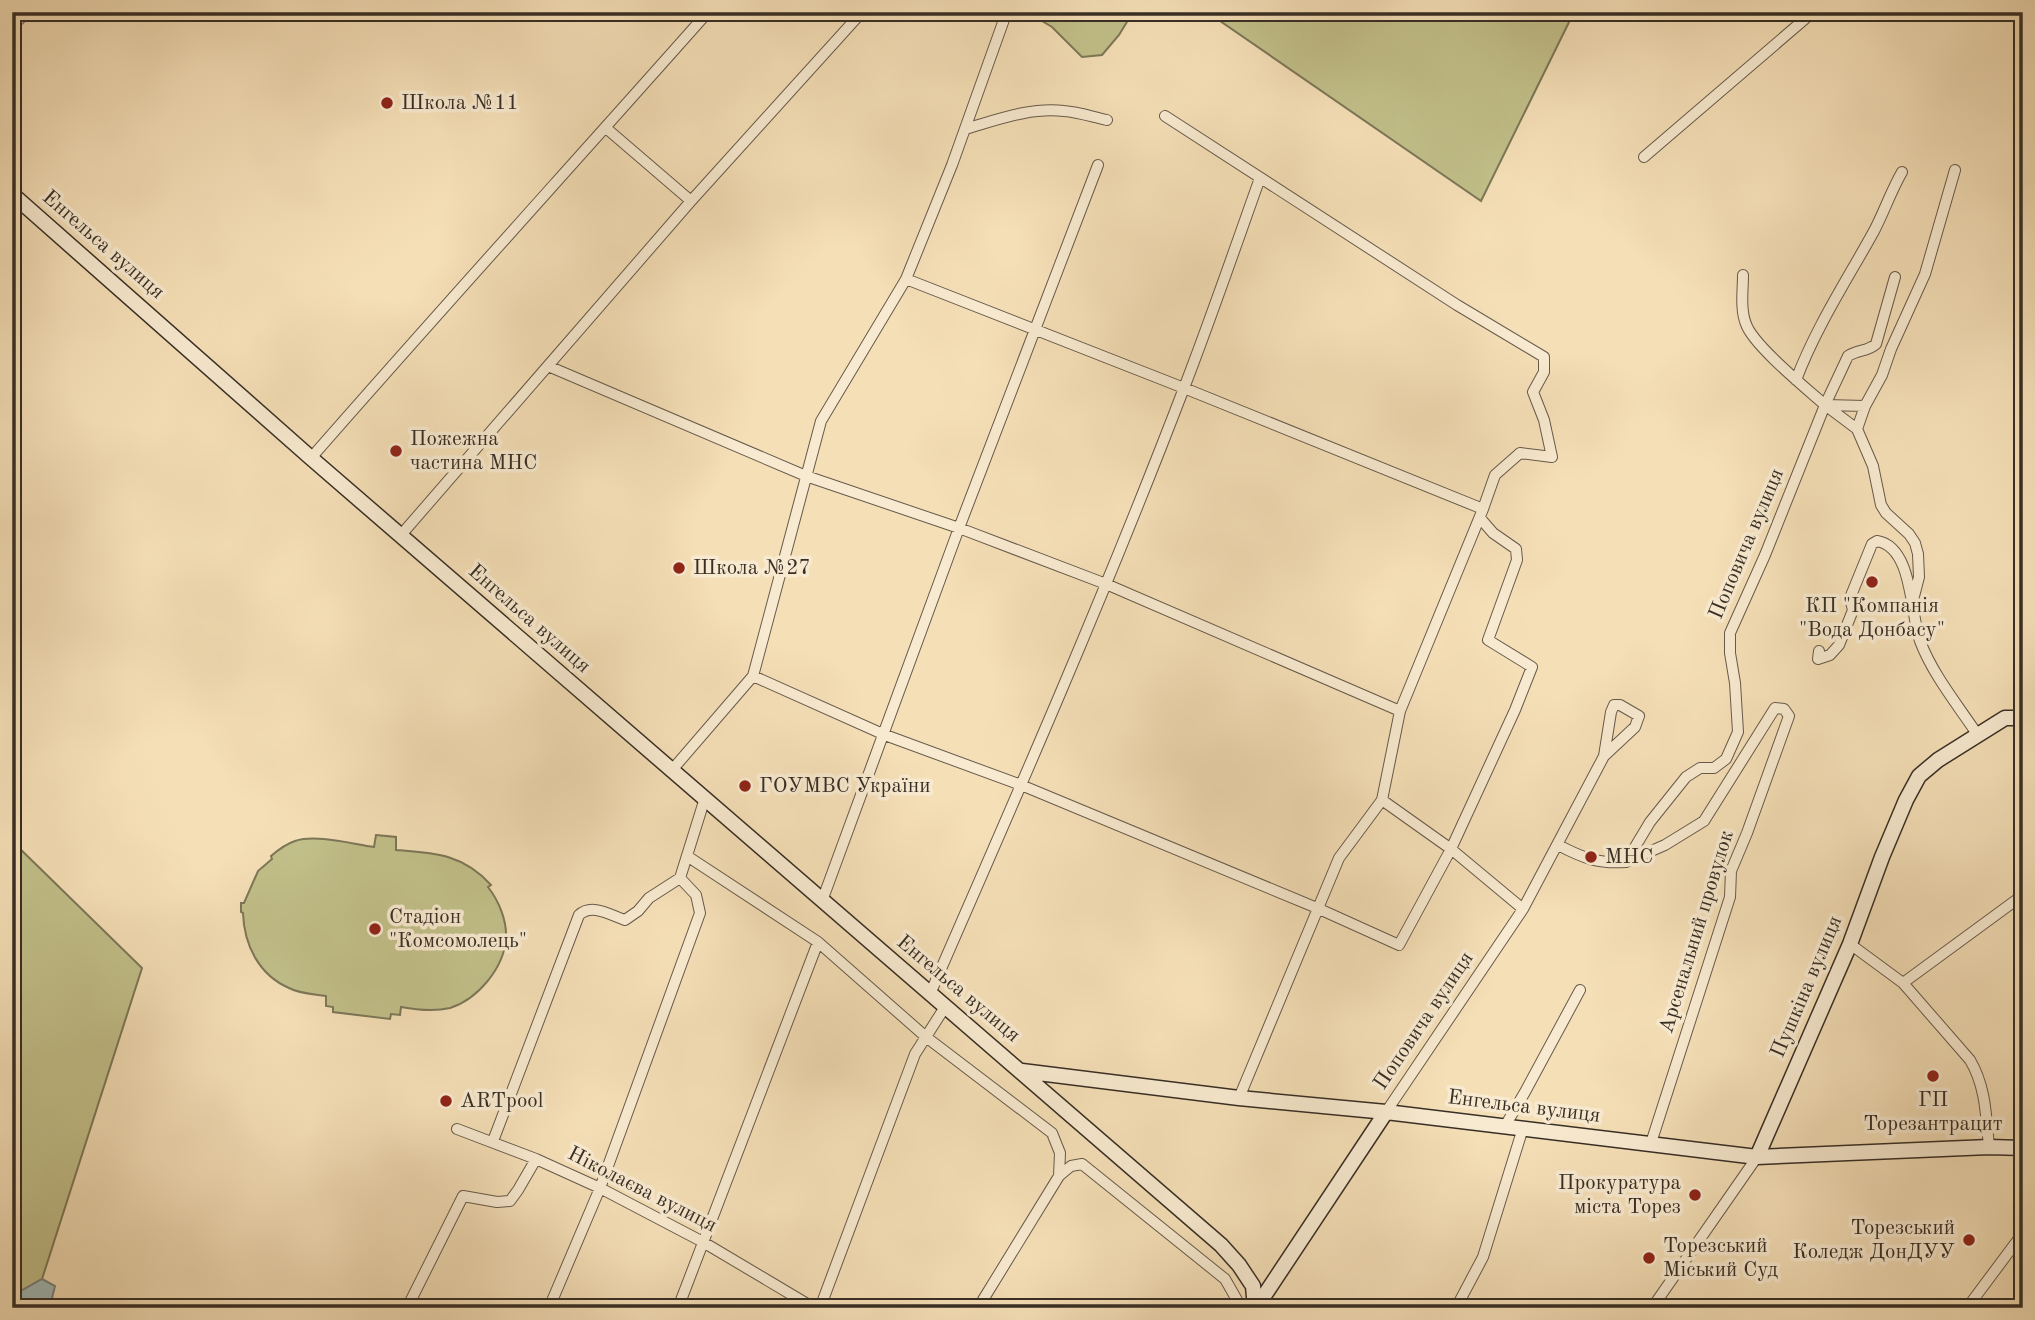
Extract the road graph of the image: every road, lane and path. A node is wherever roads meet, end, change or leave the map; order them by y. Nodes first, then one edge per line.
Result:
1 (27, 12) edge
2 (708, 12) edge
3 (862, 12) edge
4 (1813, 12) edge
5 (1006, 14) edge
6 (12, 26) edge
7 (1164, 116) dead end
8 (1108, 120) dead end
9 (606, 128) junction
10 (965, 130) junction
11 (1644, 158) dead end
12 (1098, 164) dead end
13 (1955, 170) dead end
14 (1902, 172) dead end
15 (1261, 178) junction
16 (12, 194) edge
17 (691, 201) junction
18 (1743, 275) dead end
19 (1895, 277) dead end
20 (906, 279) junction
21 (1036, 329) junction
22 (548, 366) junction
23 (1796, 380) junction
24 (1184, 388) junction
25 (1825, 405) junction
26 (1865, 406) junction
27 (1857, 429) junction
28 (311, 458) junction
29 (806, 476) junction
30 (1482, 513) junction
31 (959, 528) junction
32 (401, 535) junction
33 (1105, 584) junction
34 (1912, 604) junction
35 (1819, 651) dead end
36 (752, 676) junction
37 (1400, 711) junction
38 (2023, 718) edge
39 (1977, 734) junction
40 (885, 735) junction
41 (1604, 756) junction
42 (672, 770) junction
43 (1021, 785) junction
44 (705, 798) junction
45 (1382, 800) junction
46 (1558, 845) junction
47 (1451, 849) junction
48 (687, 856) junction
49 (1626, 862) junction
50 (680, 878) junction
51 (2023, 895) edge
52 (822, 901) junction
53 (1317, 908) junction
54 (1523, 909) junction
55 (818, 942) junction
56 (1850, 944) junction
57 (1903, 983) junction
58 (1580, 990) dead end
59 (930, 994) junction
60 (945, 1007) junction
61 (926, 1037) junction
62 (1022, 1071) junction
63 (1239, 1098) junction
64 (1386, 1112) junction
65 (1505, 1126) junction
66 (1522, 1128) junction
67 (457, 1129) dead end
68 (493, 1141) junction
69 (1651, 1143) junction
70 (1989, 1147) junction
71 (2023, 1148) edge
72 (1757, 1157) junction
73 (536, 1158) junction
74 (1059, 1176) junction
75 (600, 1188) junction
76 (2023, 1233) edge
77 (704, 1242) junction
78 (407, 1308) edge
79 (549, 1308) edge
80 (678, 1308) edge
81 (814, 1308) edge
82 (820, 1308) edge
83 (978, 1308) edge
84 (1237, 1308) edge
85 (1255, 1308) edge
86 (1456, 1308) edge
87 (1652, 1308) edge
88 (1968, 1308) edge

1 - 6 street
2 - 9 street
3 - 17 street
4 - 11 street
5 - 10 street
7 - 15 street
8 - 10 street
9 - 17 street
9 - 28 street
10 - 20 street
12 - 21 street
13 - 26 street
14 - 23 street
15 - 24 street
15 - 30 street
16 - 28 street, Енгельса вулиця
17 - 22 street
18 - 23 street
19 - 25 street, Поповича вулиця
20 - 21 street
20 - 29 street
21 - 24 street
21 - 31 street
22 - 29 street
22 - 32 street
23 - 25 street
24 - 30 street
24 - 33 street
25 - 26 street
25 - 27 street
25 - 49 street, Поповича вулиця
26 - 27 street
27 - 34 street
28 - 32 street, Енгельса вулиця
29 - 31 street
29 - 36 street
30 - 37 street
30 - 47 street
31 - 33 street
31 - 40 street
32 - 42 street, Енгельса вулиця
33 - 37 street
33 - 43 street
34 - 35 street
34 - 39 street
36 - 40 street
36 - 42 street
37 - 45 street
38 - 39 street, Пушкіна вулиця
39 - 56 street, Пушкіна вулиця
40 - 43 street
40 - 52 street
41 - 41 street, Поповича вулиця
41 - 46 street, Поповича вулиця
42 - 44 street, Енгельса вулиця
43 - 53 street
43 - 59 street
44 - 48 street
44 - 52 street, Енгельса вулиця
45 - 47 street
45 - 53 street
46 - 49 street
46 - 54 street, Поповича вулиця
47 - 53 street
47 - 54 street
48 - 50 street
48 - 55 street
49 - 69 street, Арсенальний провулок
50 - 68 street
50 - 75 street
51 - 57 street
52 - 59 street, Енгельса вулиця
53 - 63 street
54 - 64 street, Поповича вулиця
55 - 61 street
55 - 77 street
56 - 57 street
56 - 72 street, Пушкіна вулиця
57 - 70 street
58 - 65 street
59 - 60 street, Енгельса вулиця
60 - 61 street
60 - 62 street, Енгельса вулиця
61 - 74 street
61 - 82 street
62 - 63 street, Енгельса вулиця
62 - 85 street, Енгельса вулиця
63 - 64 street, Енгельса вулиця
64 - 65 street, Енгельса вулиця
64 - 85 street
65 - 66 street, Енгельса вулиця
66 - 69 street, Енгельса вулиця
66 - 86 street
67 - 68 street
68 - 73 street
69 - 72 street, Енгельса вулиця
70 - 71 street, Енгельса вулиця
70 - 72 street, Енгельса вулиця
72 - 87 street, Пушкіна вулиця
73 - 75 street, Ніколаєва вулиця
73 - 78 street, Ніколаєва вулиця
74 - 83 street
74 - 84 street
75 - 77 street, Ніколаєва вулиця
75 - 79 street
76 - 88 street
77 - 80 street
77 - 81 street, Ніколаєва вулиця

